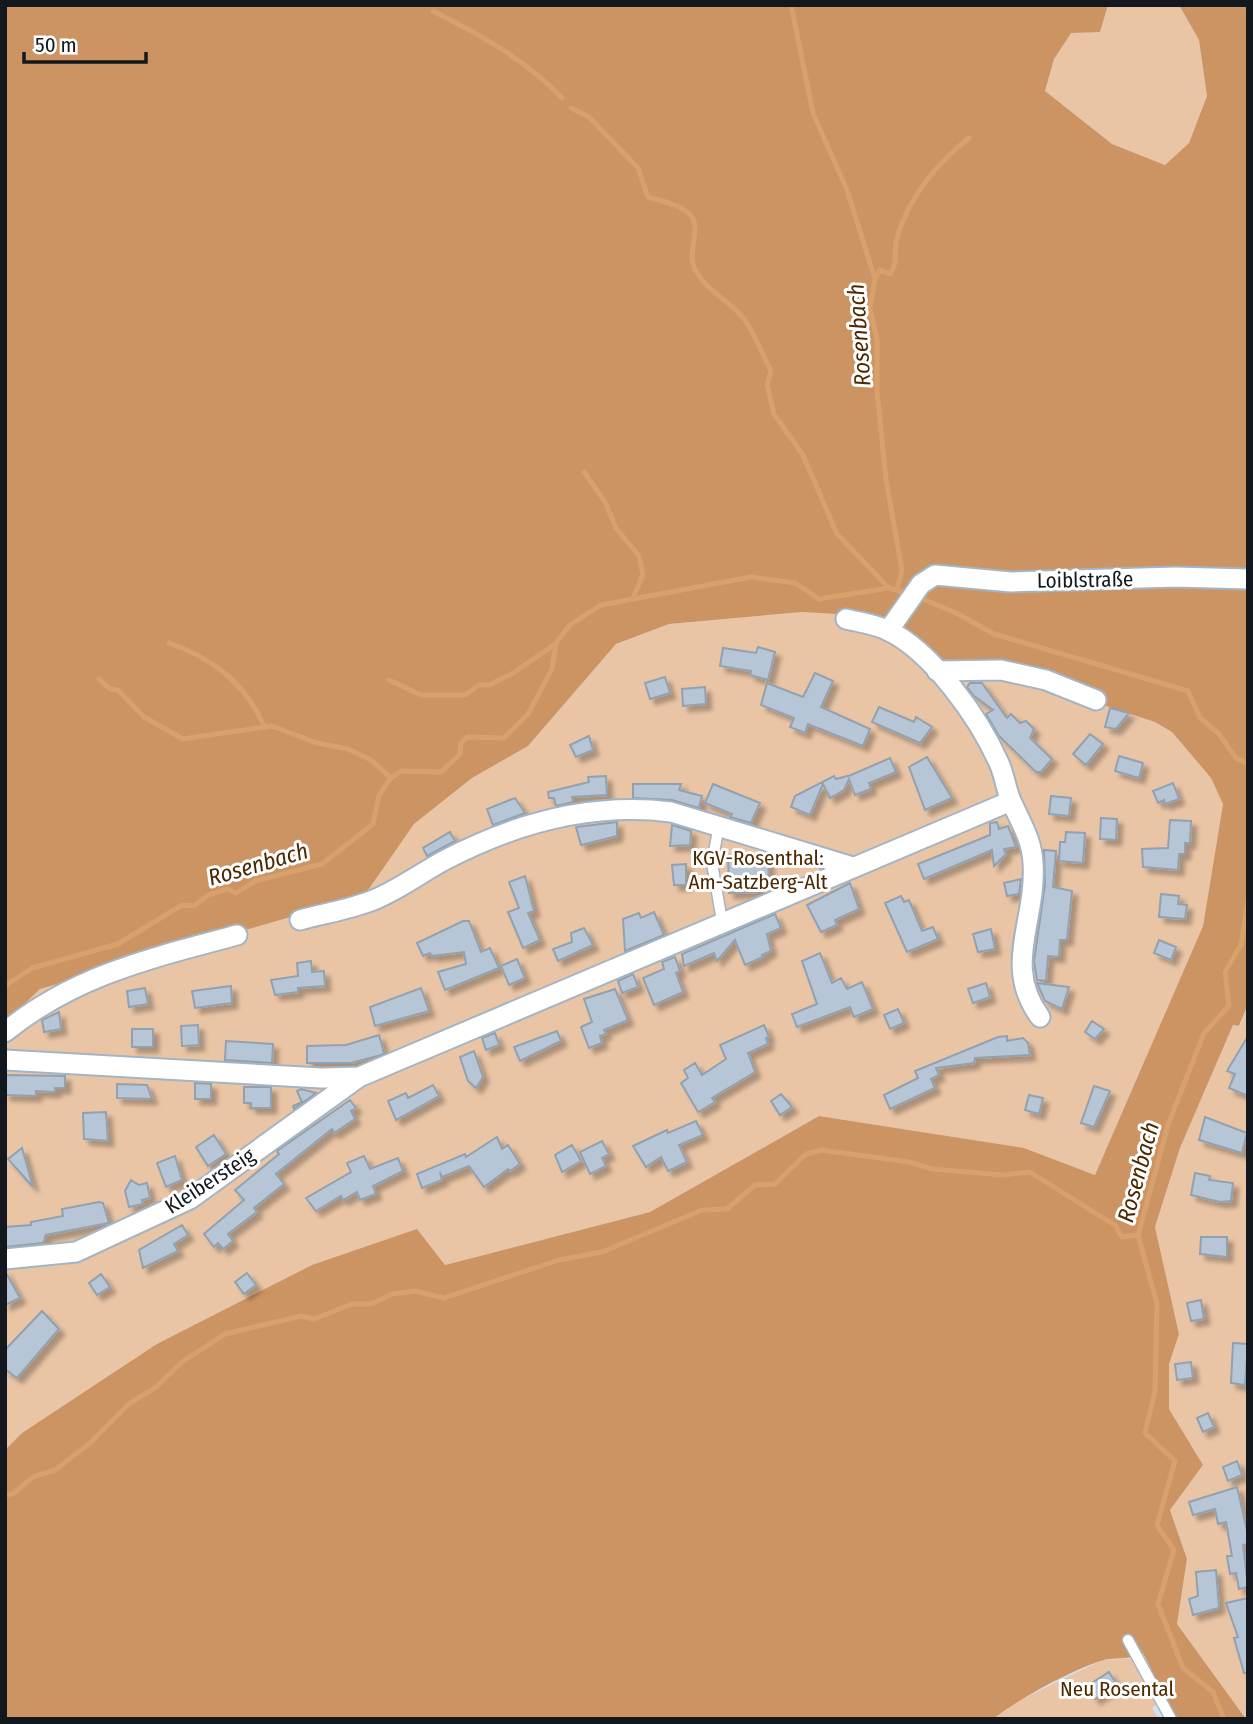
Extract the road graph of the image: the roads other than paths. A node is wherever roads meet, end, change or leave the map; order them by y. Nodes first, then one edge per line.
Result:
1 (1248, 579) edge
2 (846, 619) dead end
3 (892, 626) junction
4 (937, 671) junction
5 (1096, 700) dead end
6 (1010, 802) junction
7 (719, 825) junction
8 (853, 867) junction
9 (300, 920) dead end
10 (722, 921) junction
11 (237, 935) dead end
12 (1040, 1017) dead end
13 (5, 1032) edge
14 (5, 1060) edge
15 (359, 1077) junction
16 (5, 1259) edge
17 (1128, 1640) dead end
18 (1171, 1719) edge

1 - 3 street, Loiblstraße
2 - 3 street
3 - 4 street
4 - 5 street
4 - 6 street
6 - 8 street
6 - 12 street
7 - 8 street
7 - 9 street
7 - 10 lane
8 - 10 street
10 - 15 street
11 - 13 street
14 - 15 street
15 - 16 street, Kleibersteig
17 - 18 lane

